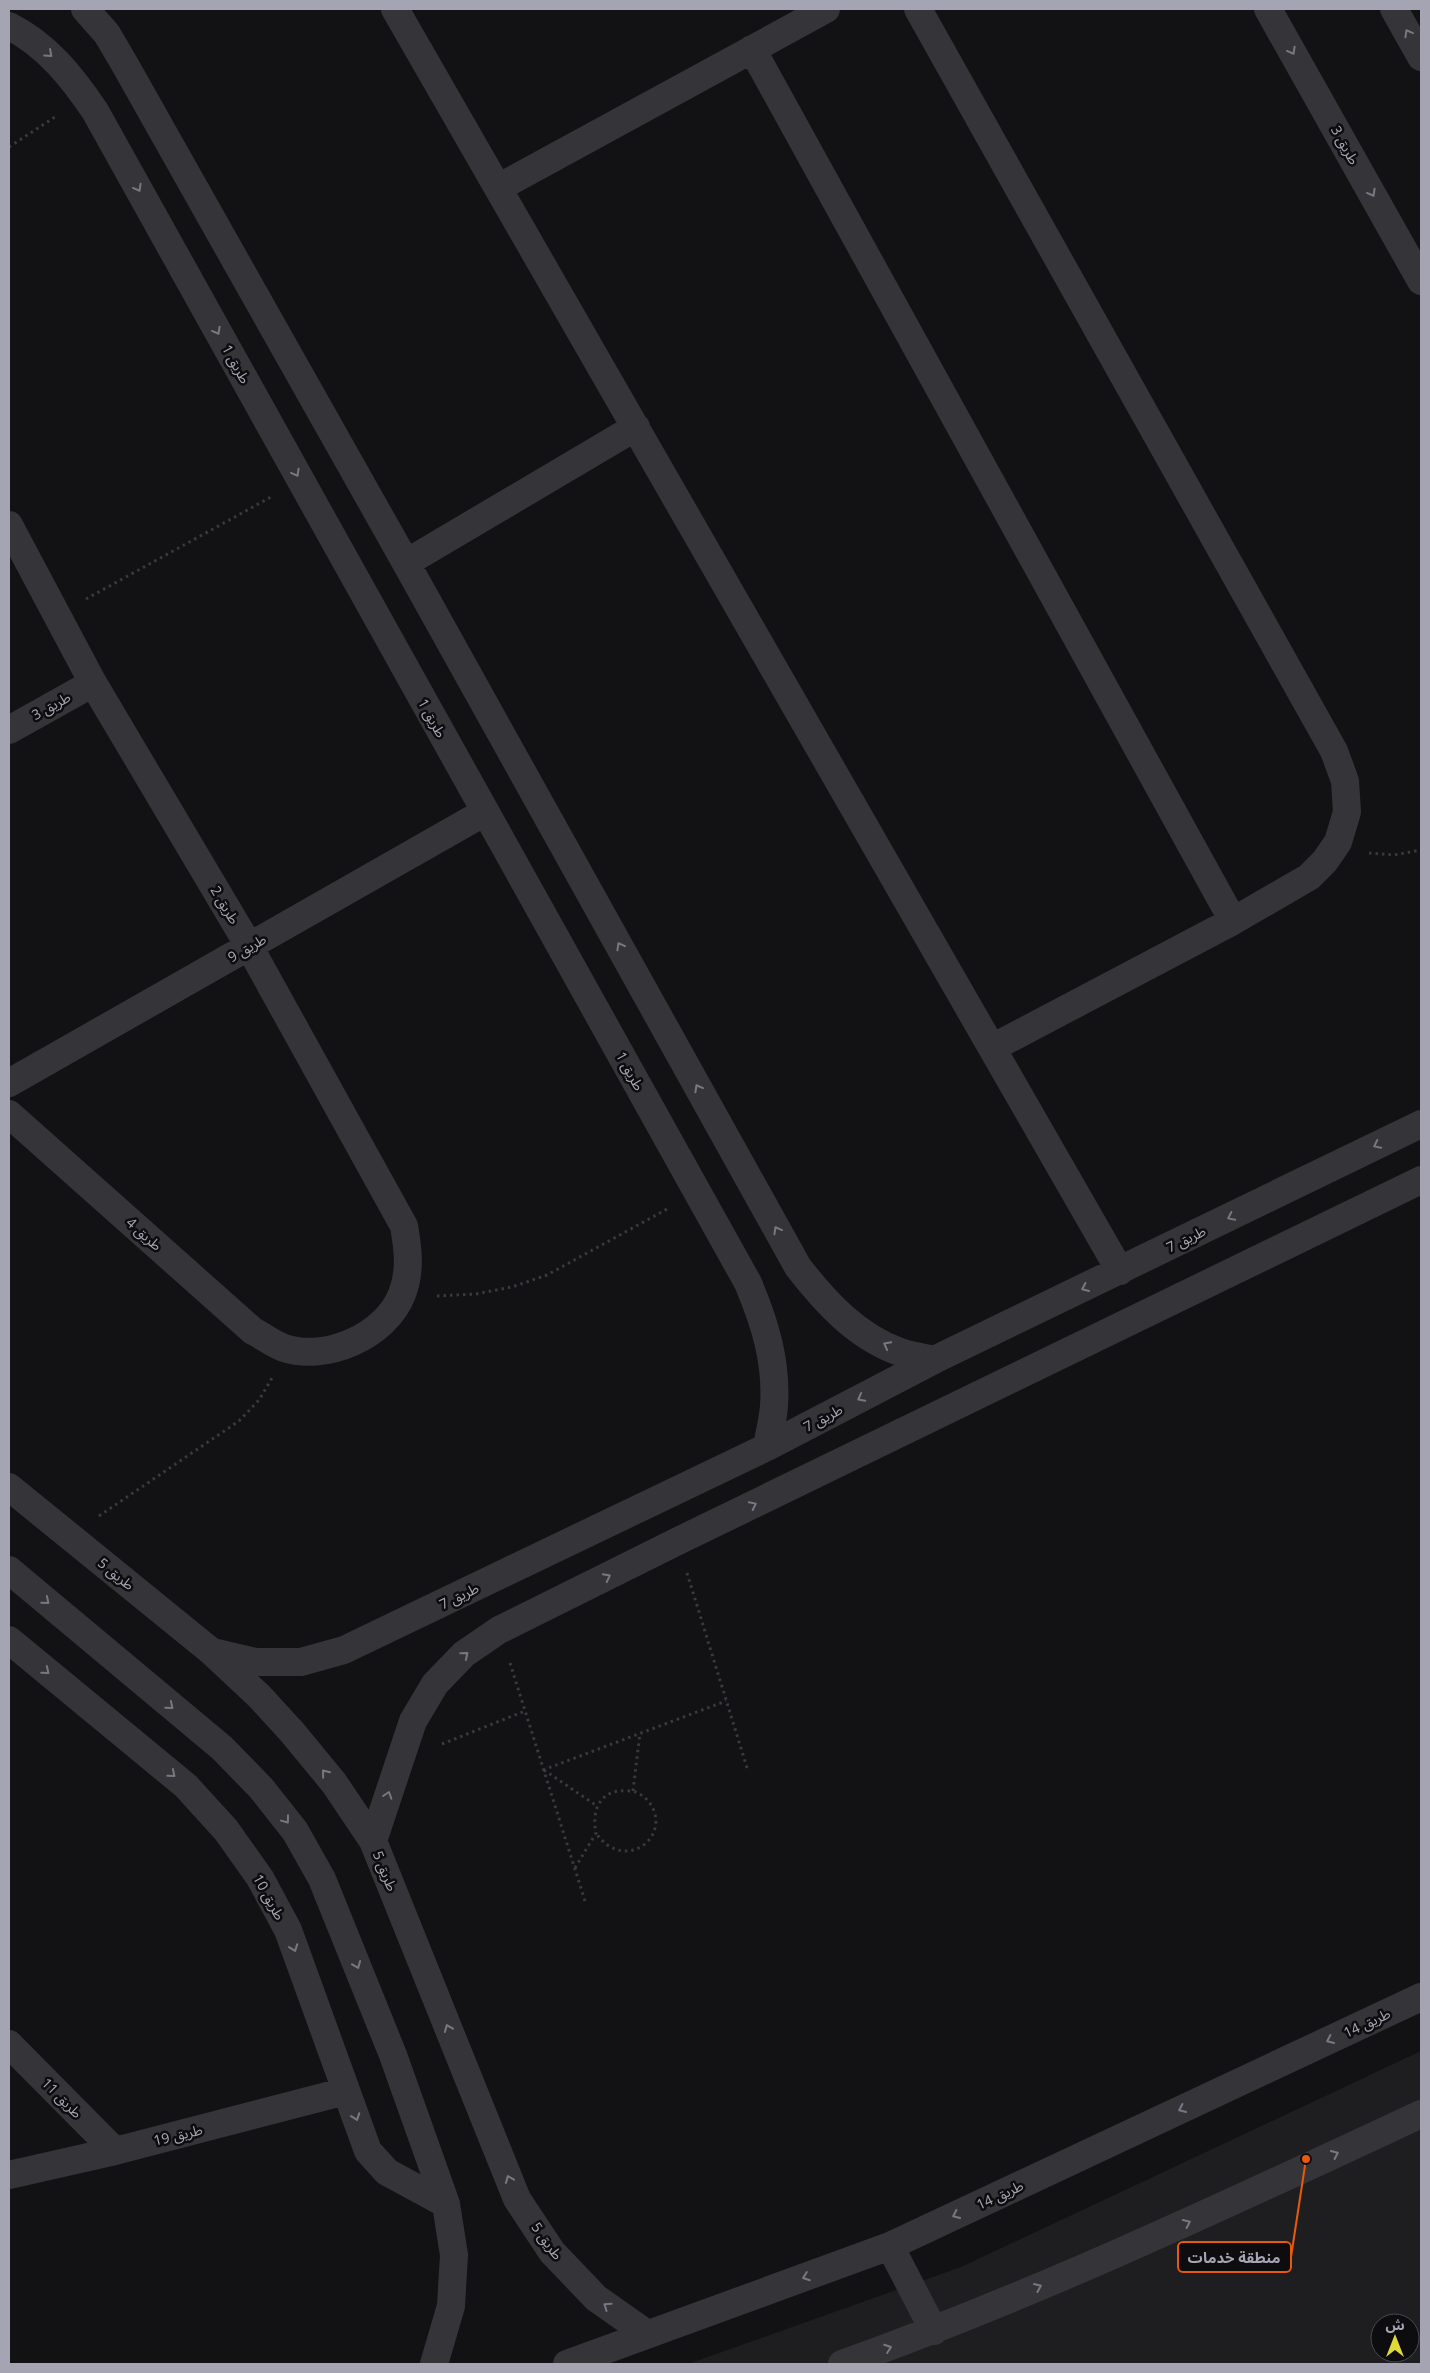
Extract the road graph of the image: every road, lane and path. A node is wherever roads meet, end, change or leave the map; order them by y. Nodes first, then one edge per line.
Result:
1 (85, 9) edge
2 (395, 9) edge
3 (826, 9) edge
4 (918, 9) edge
5 (1268, 9) edge
6 (1394, 9) edge
7 (9, 26) edge
8 (752, 49) junction
9 (1421, 57) edge
10 (86, 97) junction
11 (9, 147) edge
12 (498, 188) junction
13 (1421, 281) edge
14 (636, 427) junction
15 (300, 480) junction
16 (9, 525) edge
17 (406, 563) junction
18 (57, 616) junction
19 (93, 682) junction
20 (9, 730) edge
21 (485, 812) junction
22 (1338, 842) junction
23 (1421, 850) edge
24 (1233, 921) junction
25 (249, 946) junction
26 (992, 1048) junction
27 (9, 1084) edge
28 (9, 1114) edge
29 (1421, 1124) edge
30 (1421, 1180) edge
31 (697, 1192) junction
32 (1120, 1271) junction
33 (402, 1295) junction
34 (284, 1348) junction
35 (934, 1360) junction
36 (767, 1448) junction
37 (9, 1487) edge
38 (69, 1536) junction
39 (678, 1541) junction
40 (9, 1570) edge
41 (499, 1630) junction
42 (9, 1640) edge
43 (212, 1652) junction
44 (726, 1701) junction
45 (525, 1710) junction
46 (640, 1733) junction
47 (400, 1761) junction
48 (543, 1770) junction
49 (748, 1771) dead end
50 (632, 1791) junction
51 (597, 1806) junction
52 (596, 1833) junction
53 (373, 1841) junction
54 (574, 1868) junction
55 (585, 1901) dead end
56 (1421, 1997) edge
57 (9, 2044) edge
58 (346, 2092) junction
59 (1421, 2114) edge
60 (115, 2151) junction
61 (9, 2175) edge
62 (446, 2204) junction
63 (890, 2246) junction
64 (934, 2331) junction
65 (647, 2334) junction
66 (434, 2364) edge
67 (568, 2364) edge
68 (842, 2364) edge

1 - 17 street
2 - 12 street
3 - 8 street
4 - 22 street
5 -> 13 street, طريق 3
9 -> 6 street
7 -> 10 street, طريق 1
8 - 12 street
8 - 24 street
10 - 11 path
10 -> 15 street, طريق 1
12 - 14 street
14 - 17 street
14 - 26 street
15 - 18 path
15 - 21 street, طريق 1
16 - 18 street, طريق 2
35 -> 17 street
18 - 19 street, طريق 2
19 - 20 street, طريق 3
19 - 25 street, طريق 2
21 - 25 street, طريق 9
21 - 31 street, طريق 1
22 - 23 path
22 - 24 street
24 - 26 street
25 - 27 street, طريق 9
25 - 33 street, طريق 2
26 - 32 street
28 - 34 street, طريق 4
29 -> 32 street, طريق 7
39 -> 30 street
31 - 33 path
31 - 36 street, طريق 1
32 -> 35 street, طريق 7
33 - 34 street
34 - 38 path
35 -> 36 street, طريق 7
36 - 43 street, طريق 7
37 - 38 street, طريق 5
38 - 43 street, طريق 5
41 -> 39 street
39 - 44 path
40 -> 62 street
41 - 45 path
47 -> 41 street
42 -> 58 street, طريق 10
53 -> 43 street, طريق 5
44 - 46 path
44 - 49 path
45 - 47 path
45 - 48 path
46 - 48 path
46 - 50 path
53 -> 47 street
48 - 51 path
48 - 54 path
50 - 51 path
50 - 52 path
51 - 52 path
52 - 54 path
65 -> 53 street, طريق 5
54 - 55 path
56 -> 63 street, طريق 14
57 - 60 street, طريق 11
58 - 60 street, طريق 19
58 -> 62 street, طريق 10
64 -> 59 street
60 - 61 street, طريق 19
62 - 66 street
63 - 64 street
63 -> 65 street, طريق 14
68 -> 64 street
65 - 67 street, طريق 14

